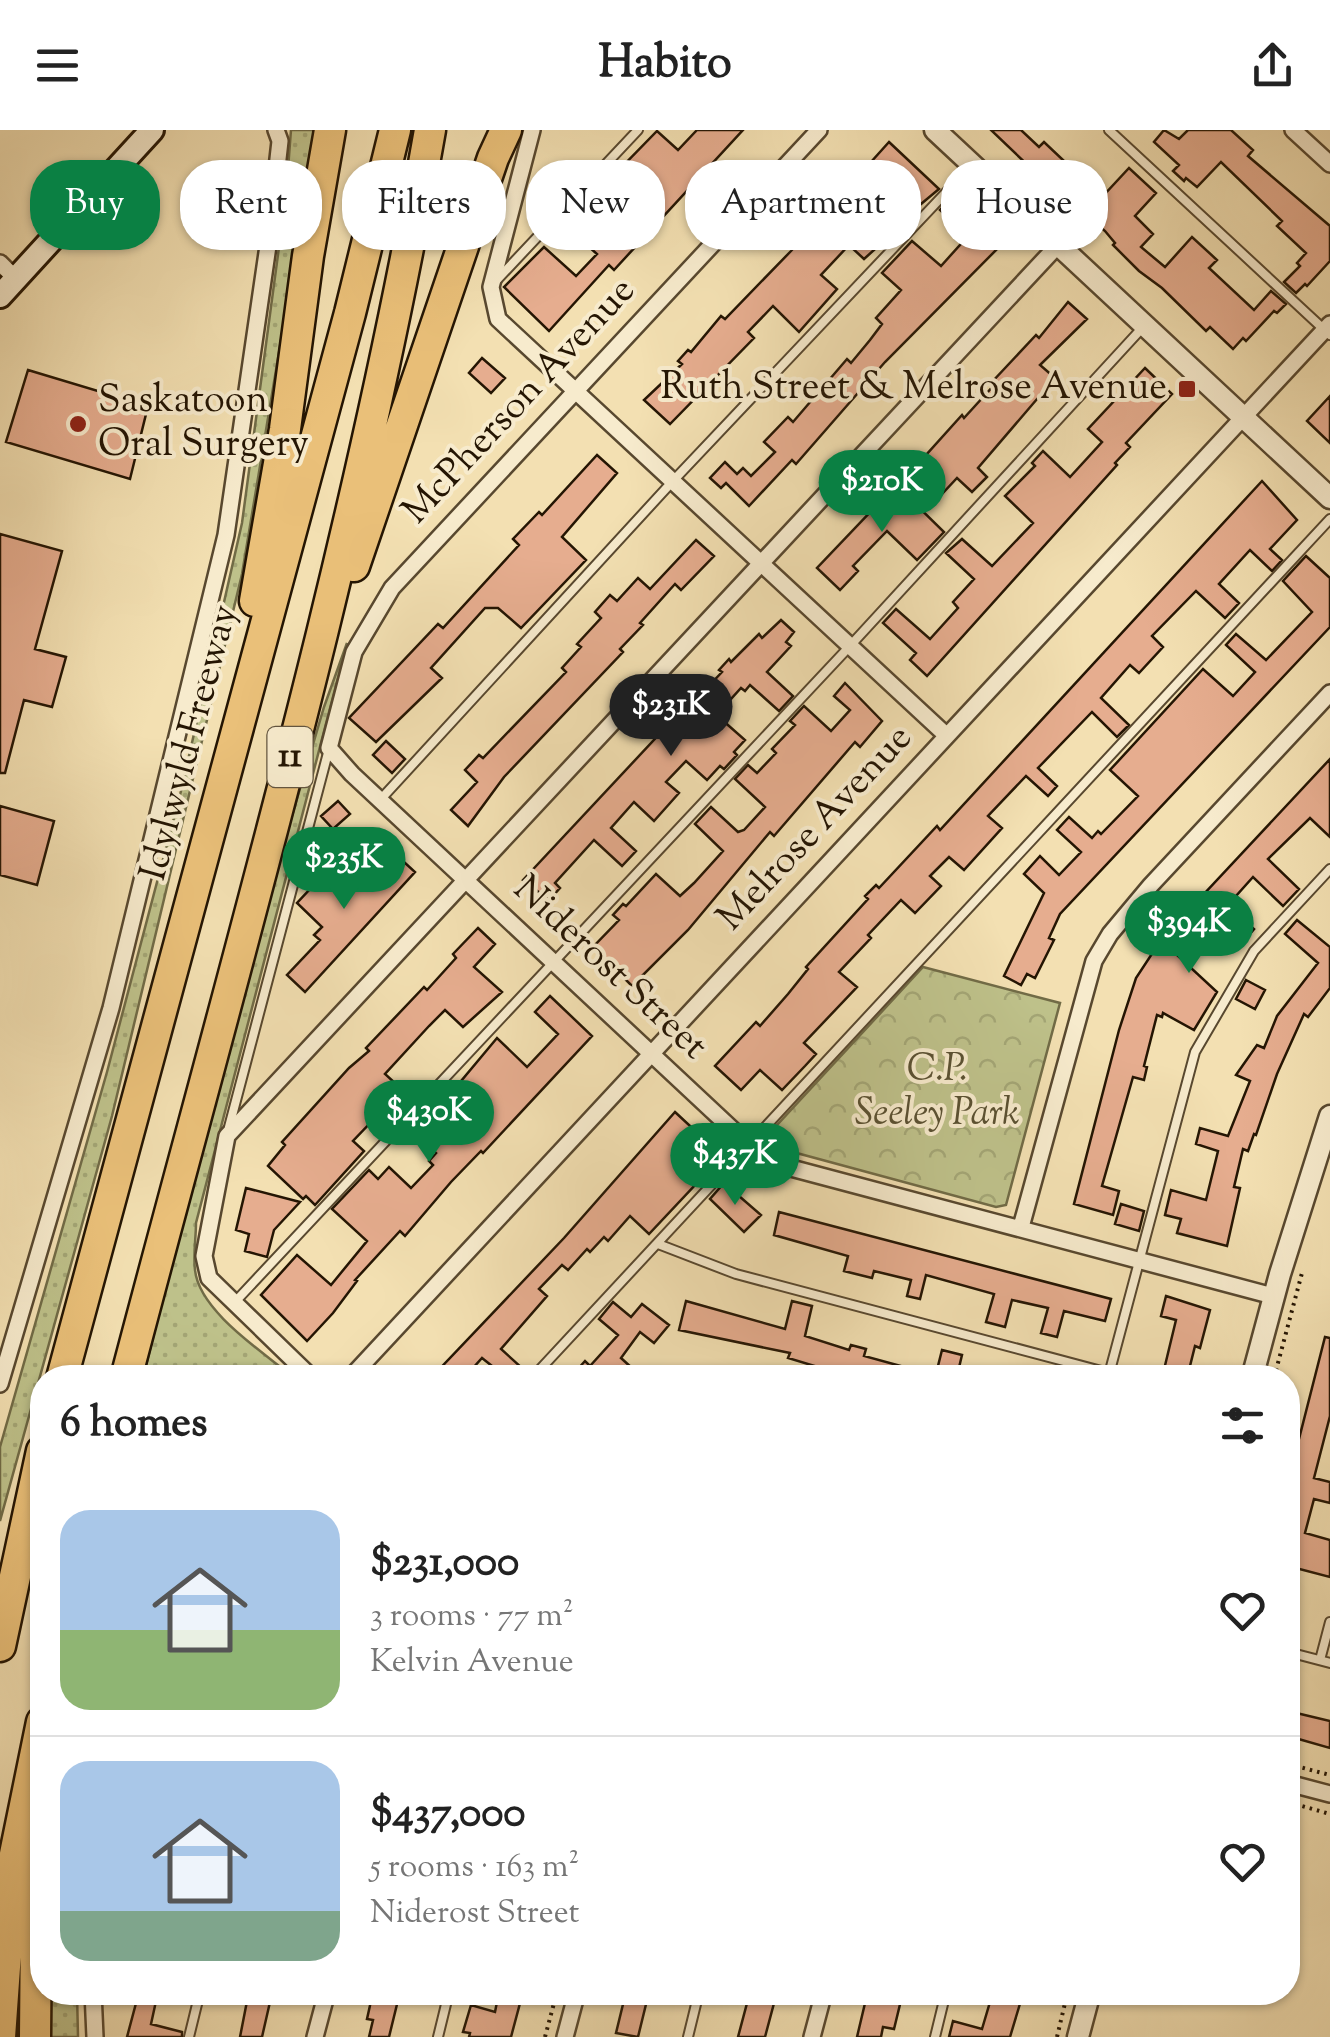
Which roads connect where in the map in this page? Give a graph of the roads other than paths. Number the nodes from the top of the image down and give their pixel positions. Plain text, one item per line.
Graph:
1 (152, 130) edge
2 (276, 130) edge
3 (330, 130) edge
4 (395, 130) edge
5 (430, 130) edge
6 (506, 130) edge
7 (532, 130) edge
8 (638, 130) edge
9 (819, 130) edge
10 (936, 130) edge
11 (1109, 130) edge
12 (1293, 130) edge
13 (967, 160) edge
14 (1330, 164) edge
15 (941, 198) edge
16 (1053, 250) edge
17 (1063, 250) edge
18 (8, 271) edge
19 (492, 287) junction
20 (0, 296) edge
21 (1145, 325) junction
22 (1328, 330) edge
23 (576, 390) junction
24 (1244, 418) junction
25 (672, 482) junction
26 (1330, 498) edge
27 (1330, 519) edge
28 (760, 565) junction
29 (849, 647) junction
30 (1330, 693) edge
31 (244, 701) junction
32 (302, 710) junction
33 (947, 736) junction
34 (330, 748) junction
35 (380, 799) junction
36 (1330, 869) edge
37 (467, 880) junction
38 (553, 960) junction
39 (652, 1053) junction
40 (1330, 1116) edge
41 (227, 1136) junction
42 (748, 1146) junction
43 (1021, 1227) junction
44 (658, 1244) junction
45 (1141, 1262) junction
46 (1273, 1296) junction
47 (234, 1303) junction
48 (8, 1326) edge
49 (65, 1365) edge
50 (129, 1365) edge
51 (298, 1365) edge
52 (362, 1365) edge
53 (544, 1365) edge
54 (1071, 1365) edge
55 (1111, 1365) edge
56 (1255, 1365) edge
57 (0, 1384) edge
58 (30, 1486) edge
59 (30, 1508) edge
60 (0, 1568) edge
61 (1330, 1622) edge
62 (0, 1646) edge
63 (1300, 1655) edge
64 (1320, 1660) junction
65 (1330, 1663) edge
66 (30, 1781) edge
67 (1300, 1786) edge
68 (1330, 1794) edge
69 (36, 2005) edge
70 (93, 2005) edge
71 (197, 2005) edge
72 (324, 2005) edge
73 (446, 2005) edge
74 (573, 2005) edge
75 (696, 2005) edge
76 (821, 2005) edge
77 (943, 2005) edge
78 (1087, 2005) edge
79 (0, 2037) edge
80 (35, 2037) edge
81 (94, 2037) edge
82 (188, 2037) edge
83 (315, 2037) edge
84 (438, 2037) edge
85 (565, 2037) edge
86 (688, 2037) edge
87 (812, 2037) edge
88 (935, 2037) edge
89 (1078, 2037) edge

1 - 18 main road
2 - 48 street
3 - 31 highway
4 - 31 highway, Idylwyld Freeway / 11
5 - 32 highway, 11
6 - 32 highway
7 - 19 street
8 - 19 lane
9 - 23 street, McPherson Avenue
10 - 13 street
11 - 22 lane
12 - 14 street
15 - 25 lane
16 - 28 street
17 - 21 street
18 - 20 main road
19 - 23 street
21 - 24 street
21 - 29 lane
22 - 24 street, Melrose Avenue
23 - 25 street
23 - 34 street, McPherson Avenue
24 - 26 street
24 - 33 street, Melrose Avenue
25 - 28 street
25 - 35 lane
27 - 42 lane
28 - 29 street
28 - 37 street
29 - 33 street
29 - 38 lane
30 - 43 street
31 - 49 highway, Idylwyld Freeway / 11
32 - 50 highway, 11
33 - 39 street, Melrose Avenue
34 - 35 street, Niderost Street
34 - 41 lane
35 - 37 street, Niderost Street
36 - 45 lane
37 - 38 street, Niderost Street
37 - 41 street
38 - 39 street, Niderost Street
38 - 47 lane
39 - 42 street, Niderost Street
39 - 52 street, Melrose Avenue
40 - 46 street
41 - 47 street
42 - 43 street, Niderost Street
42 - 44 lane
43 - 45 street, Niderost Street
44 - 53 lane
44 - 54 lane
45 - 46 street, Niderost Street
45 - 55 lane
46 - 56 street
47 - 51 street
48 - 57 street
58 - 60 highway
59 - 62 highway
61 - 64 lane
63 - 64 lane
64 - 65 lane
66 - 79 highway
67 - 68 street
69 - 80 highway
70 - 81 street
71 - 82 lane
72 - 83 street
73 - 84 lane
74 - 85 street
75 - 86 lane
76 - 87 street
77 - 88 lane
78 - 89 street

